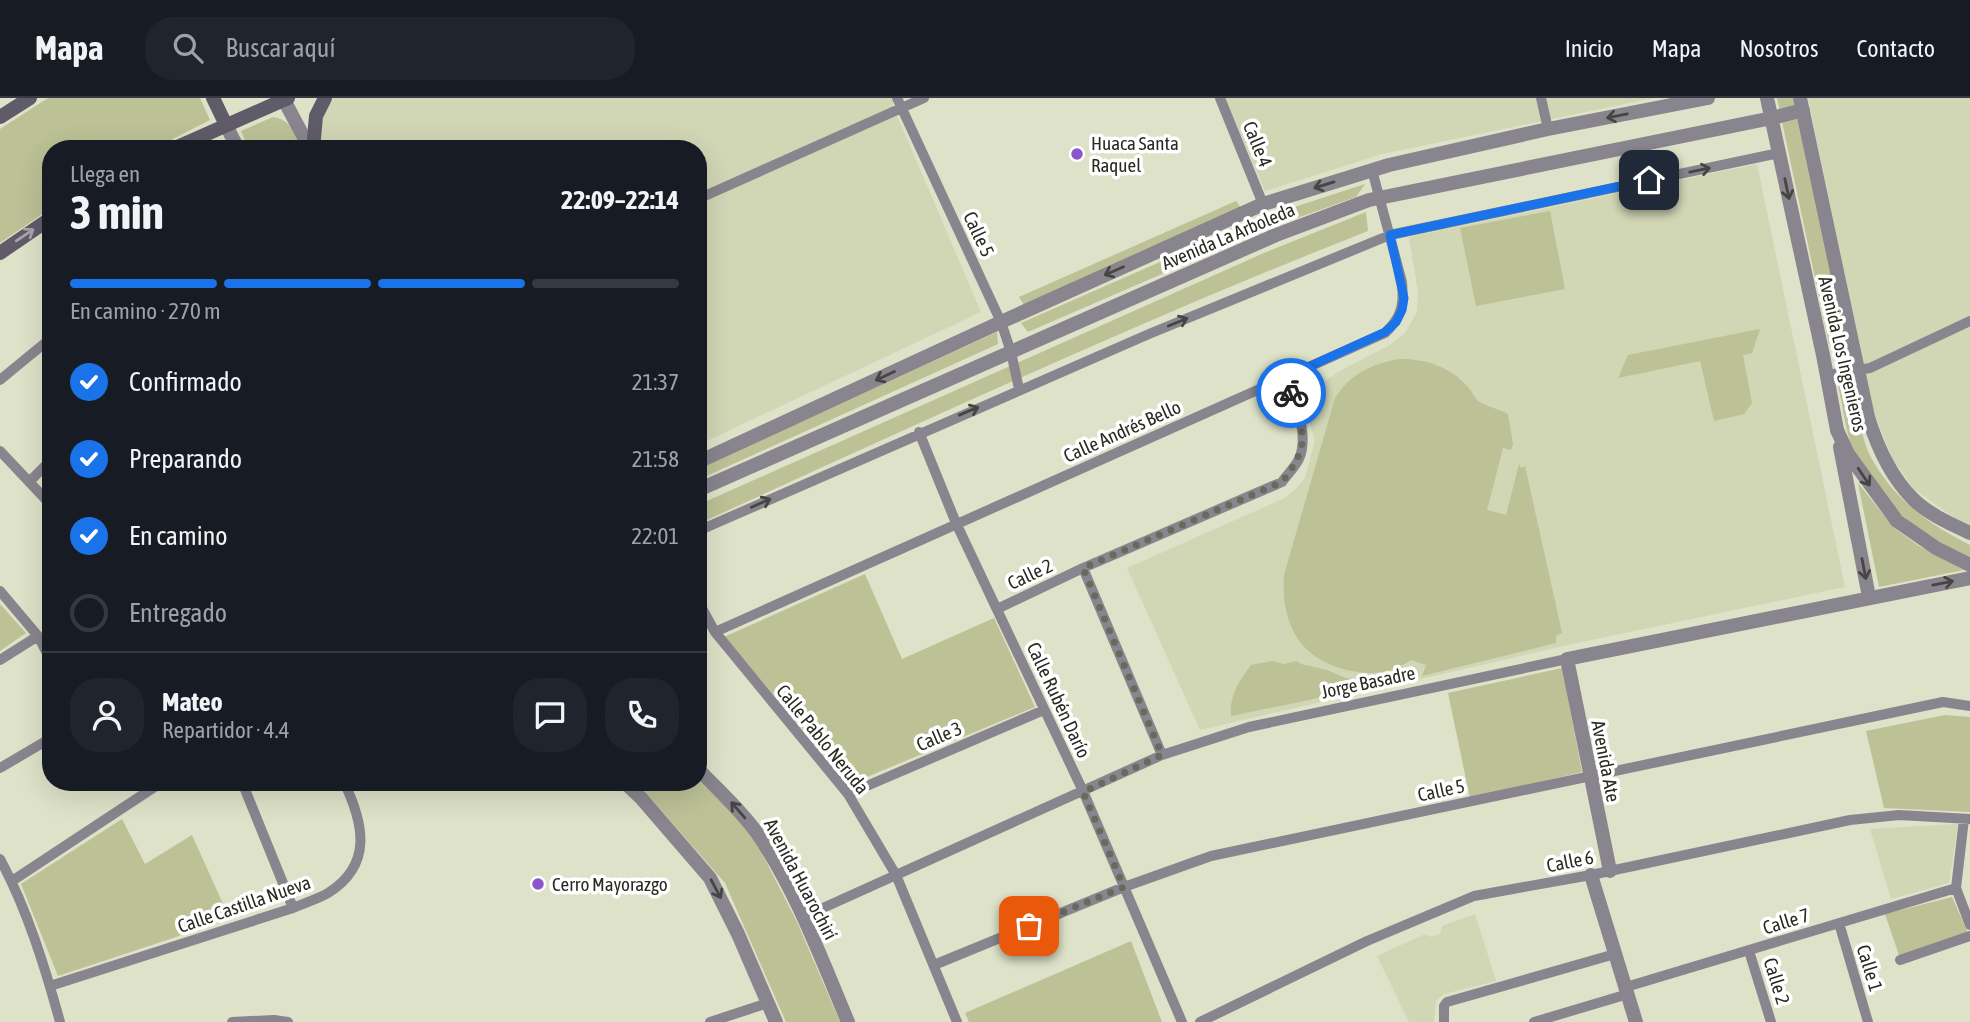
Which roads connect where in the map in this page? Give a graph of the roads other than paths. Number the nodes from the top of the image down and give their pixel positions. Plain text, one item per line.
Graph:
1 (30, 98) edge
2 (213, 98) edge
3 (325, 98) edge
4 (924, 98) edge
5 (1220, 98) edge
6 (1541, 98) edge
7 (1708, 98) edge
8 (1767, 98) edge
9 (285, 99) edge
10 (899, 103) edge
11 (1802, 104) edge
12 (0, 117) edge
13 (1772, 118) junction
14 (226, 125) junction
15 (1548, 129) junction
16 (193, 140) edge
17 (234, 140) edge
18 (307, 140) edge
19 (313, 140) edge
20 (1779, 153) junction
21 (1372, 170) junction
22 (707, 195) edge
23 (1379, 198) junction
24 (1263, 204) junction
25 (42, 224) edge
26 (1390, 235) junction
27 (0, 253) edge
28 (1970, 321) edge
29 (1001, 322) junction
30 (42, 345) edge
31 (1011, 352) junction
32 (1858, 370) junction
33 (1827, 375) junction
34 (1286, 377) junction
35 (0, 380) edge
36 (1019, 389) junction
37 (1837, 430) junction
38 (919, 432) junction
39 (0, 451) edge
40 (707, 458) edge
41 (42, 469) edge
42 (30, 481) junction
43 (707, 486) edge
44 (42, 495) edge
45 (956, 523) junction
46 (707, 527) edge
47 (1970, 533) edge
48 (1970, 565) edge
49 (1083, 568) junction
50 (1970, 578) edge
51 (0, 592) edge
52 (1869, 597) junction
53 (997, 609) junction
54 (707, 617) edge
55 (715, 632) junction
56 (38, 636) junction
57 (42, 644) edge
58 (1567, 659) junction
59 (0, 660) edge
60 (1970, 706) edge
61 (1044, 710) junction
62 (42, 743) edge
63 (1162, 755) junction
64 (0, 768) edge
65 (1589, 777) junction
66 (707, 778) edge
67 (148, 791) edge
68 (246, 791) edge
69 (347, 791) edge
70 (634, 791) edge
71 (1083, 792) junction
72 (848, 794) junction
73 (1967, 819) edge
74 (0, 859) edge
75 (1610, 871) junction
76 (896, 875) junction
77 (1591, 876) junction
78 (12, 881) junction
79 (1124, 887) junction
80 (1956, 888) junction
81 (293, 908) junction
82 (803, 917) junction
83 (1839, 923) junction
84 (1970, 925) edge
85 (1970, 936) edge
86 (1749, 951) junction
87 (1615, 954) junction
88 (1900, 960) dead end
89 (934, 965) junction
90 (50, 986) junction
91 (1627, 991) junction
92 (768, 1003) junction
93 (60, 1022) edge
94 (232, 1022) edge
95 (288, 1022) edge
96 (710, 1022) edge
97 (776, 1022) edge
98 (848, 1022) edge
99 (957, 1022) edge
100 (1182, 1022) edge
101 (1200, 1022) edge
102 (1444, 1022) edge
103 (1534, 1022) edge
104 (1636, 1022) edge
105 (1771, 1022) edge
106 (1868, 1022) edge

1 - 12 main road
2 - 14 main road
3 - 19 main road
4 - 10 street
5 - 24 street, Calle 4
6 - 15 street
7 -> 15 street, Avenida La Arboleda
8 - 13 street, Avenida Los Ingenieros
9 - 14 main road
9 - 18 street
10 - 22 street
10 - 29 street, Calle 5
11 - 13 street, Avenida La Arboleda
11 - 32 street, Avenida Los Ingenieros
13 - 20 street, Avenida Los Ingenieros
13 - 23 street, Avenida La Arboleda
14 - 16 main road
14 - 17 street
15 - 21 street, Avenida La Arboleda
26 -> 20 street
20 -> 33 street, Avenida Los Ingenieros
21 - 23 street, Calle Andrés Bello
21 -> 24 street, Avenida La Arboleda
23 - 26 street, Calle Andrés Bello
23 - 31 street, Avenida La Arboleda
24 -> 29 street, Avenida La Arboleda
27 -> 25 main road
26 - 34 street, Calle Andrés Bello
36 -> 26 street
28 - 32 street
29 - 31 street, Calle 5
29 -> 40 street, Avenida La Arboleda
30 - 35 street
31 - 36 street, Calle 5
31 - 43 street, Avenida La Arboleda
32 - 33 street
32 - 47 street, Avenida Los Ingenieros
33 - 37 street, Avenida Los Ingenieros
34 - 45 street, Calle Andrés Bello
34 - 49 street, Calle 2
38 -> 36 street
37 -> 48 street, Avenida Los Ingenieros
37 -> 52 street
38 - 45 street, Calle Rubén Darío
46 -> 38 street
39 - 42 street
41 - 42 street
42 - 44 street
45 - 53 street, Calle Rubén Darío
45 - 55 street, Calle Andrés Bello
49 - 53 street, Calle 2
49 - 63 street
52 -> 50 street, Jorge Basadre
51 - 56 street
52 - 58 street, Jorge Basadre
53 - 61 street, Calle Rubén Darío
54 - 55 street, Calle Pablo Neruda
55 - 72 street, Calle Pablo Neruda
56 - 57 street
56 - 59 street
58 - 63 street, Jorge Basadre
58 - 65 street, Avenida Ate
60 - 65 street, Calle 5
61 - 71 street, Calle Rubén Darío
61 - 72 street, Calle 3
62 - 64 street
63 - 71 street, Jorge Basadre
65 - 75 street, Avenida Ate
65 - 79 street, Calle 5
82 -> 66 street, Avenida Huarochirí
67 - 78 street
68 - 81 street
69 - 81 street, Calle Castilla Nueva
70 -> 92 street
71 - 76 street, Jorge Basadre
71 - 79 street, Calle Rubén Darío
72 - 76 street, Calle Pablo Neruda
73 - 75 street, Calle 6
73 - 80 street
74 - 78 street
75 - 77 street, Calle 6
76 - 82 street, Jorge Basadre
76 - 89 street, Calle Pablo Neruda
77 - 87 street
77 - 101 street, Calle 6
78 - 90 street
79 - 89 street, Calle 5
79 - 100 street, Calle Rubén Darío
80 - 83 street, Calle 7
80 - 84 street
81 - 90 street, Calle Castilla Nueva
82 - 98 street, Avenida Huarochirí
83 - 86 street, Calle 7
83 - 106 street, Calle 1
85 - 88 street
86 - 91 street, Calle 7
86 - 105 street, Calle 2
87 - 91 street
87 - 102 street
89 - 99 street, Calle Pablo Neruda
90 - 93 street
91 - 103 street, Calle 7
91 - 104 street
92 - 96 street
92 - 97 street
94 - 95 street

